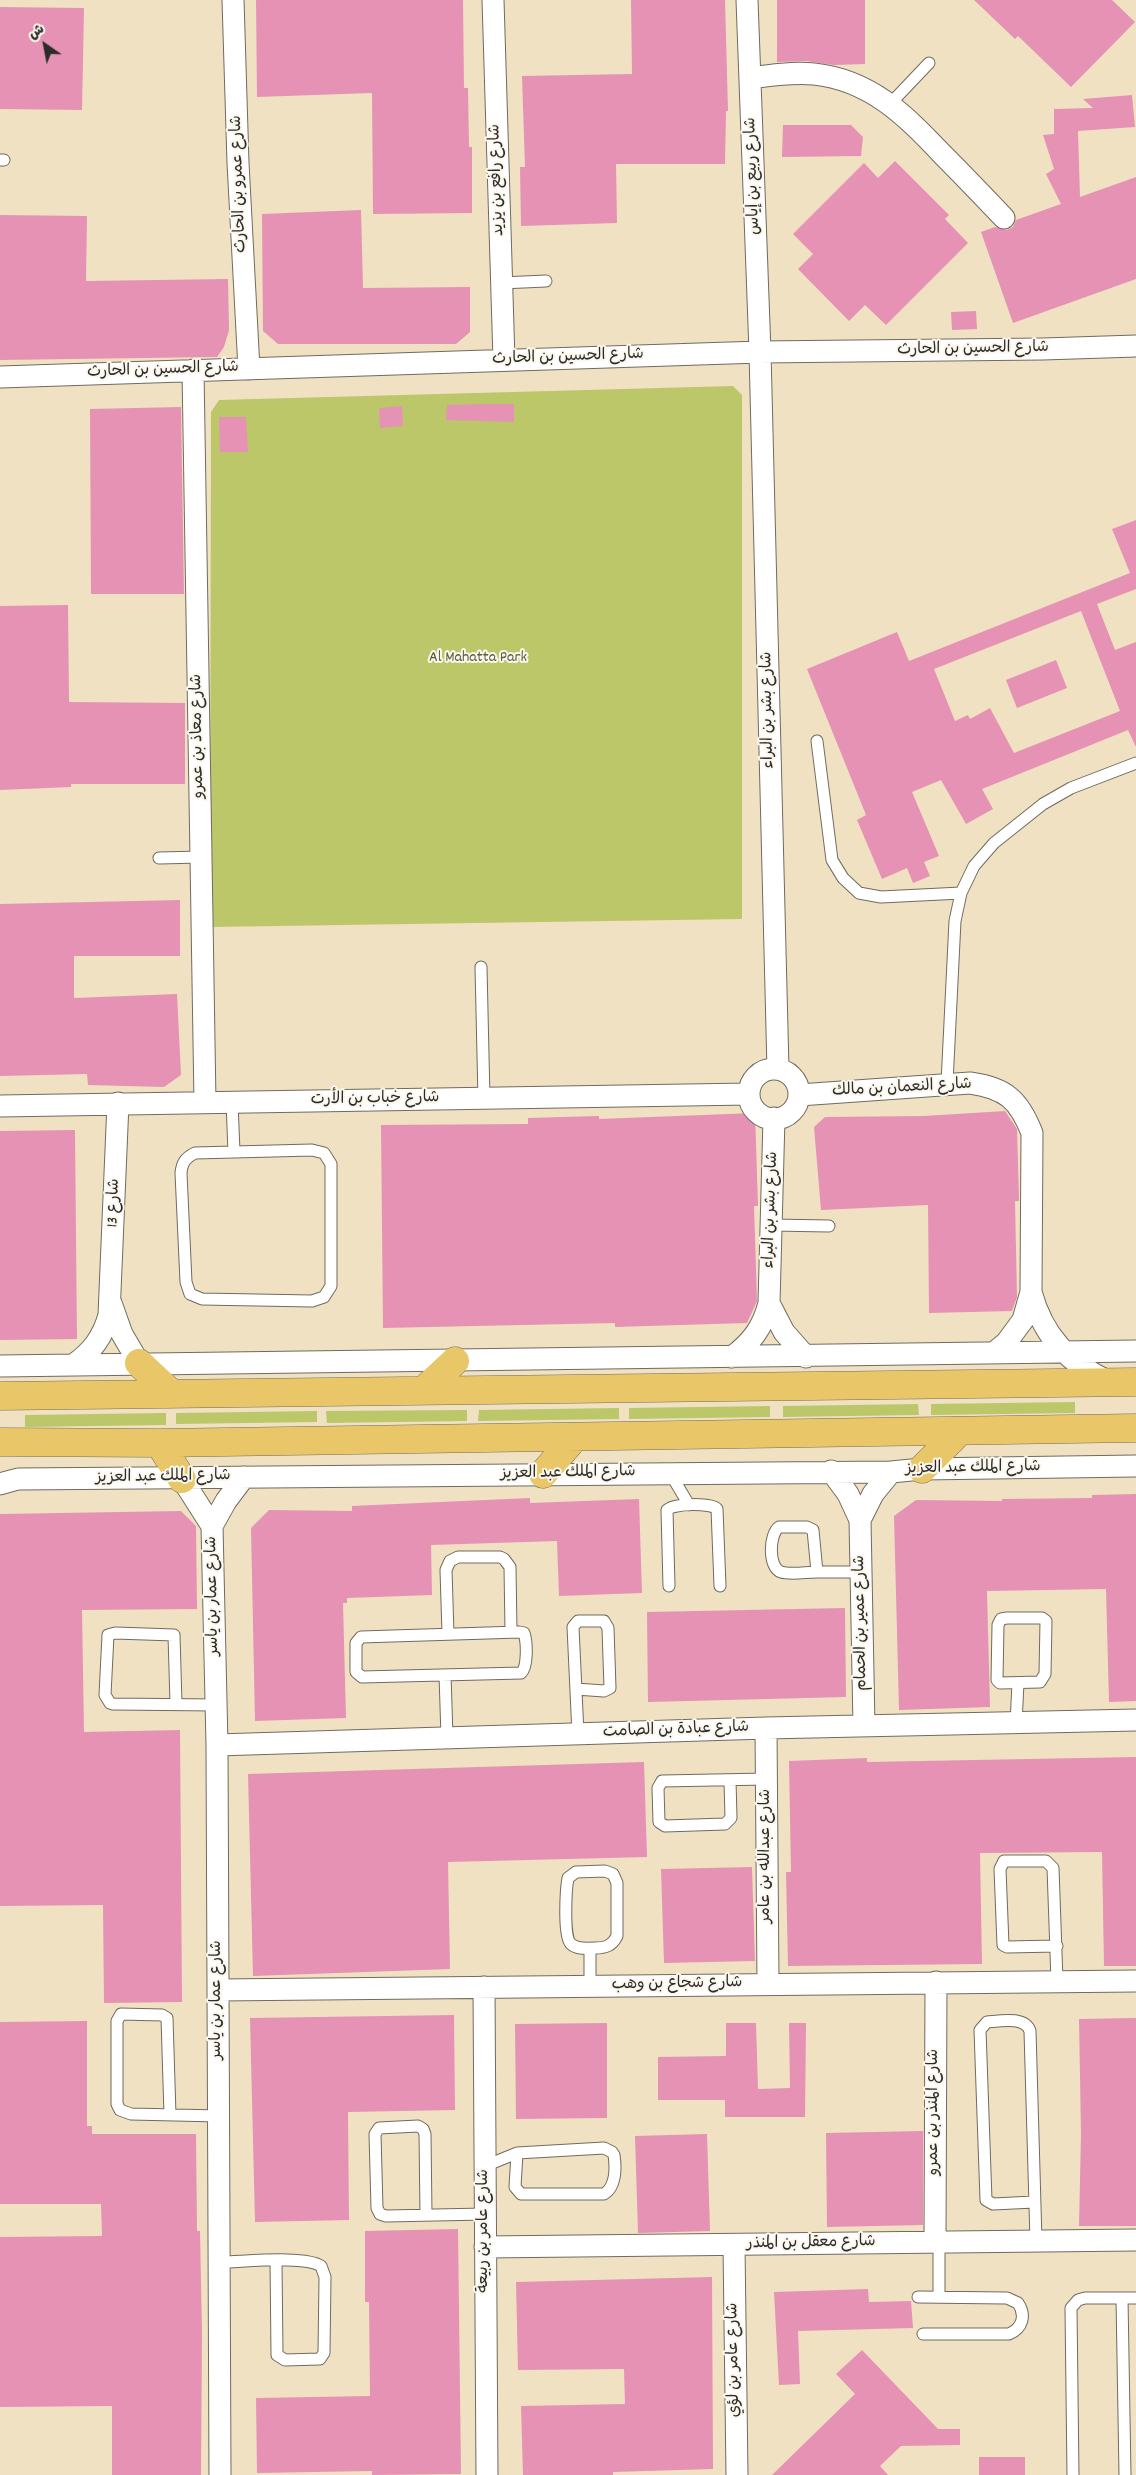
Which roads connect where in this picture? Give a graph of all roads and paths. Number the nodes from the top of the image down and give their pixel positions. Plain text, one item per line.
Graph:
1 (233, 0) edge
2 (493, 0) edge
3 (747, 0) edge
4 (929, 63) dead end
5 (750, 78) junction
6 (891, 104) junction
7 (1004, 218) dead end
8 (501, 282) junction
9 (546, 282) dead end
10 (1136, 346) edge
11 (760, 352) junction
12 (504, 360) junction
13 (249, 369) junction
14 (193, 370) junction
15 (0, 377) edge
16 (817, 741) dead end
17 (1136, 763) edge
18 (158, 858) dead end
19 (201, 858) junction
20 (961, 892) junction
21 (481, 967) dead end
22 (778, 1069) junction
23 (947, 1083) junction
24 (749, 1094) junction
25 (799, 1094) junction
26 (484, 1099) junction
27 (205, 1102) junction
28 (232, 1102) junction
29 (118, 1103) junction
30 (0, 1106) edge
31 (774, 1118) junction
32 (234, 1152) junction
33 (772, 1225) junction
34 (829, 1226) dead end
35 (1031, 1292) junction
36 (111, 1303) junction
37 (769, 1303) junction
38 (1136, 1351) edge
39 (995, 1352) junction
40 (1063, 1352) junction
41 (732, 1357) junction
42 (806, 1357) junction
43 (455, 1361) junction
44 (139, 1363) junction
45 (74, 1365) junction
46 (0, 1366) edge
47 (1123, 1382) edge
48 (424, 1390) junction
49 (171, 1393) junction
50 (0, 1396) edge
51 (1136, 1428) edge
52 (959, 1432) junction
53 (574, 1438) junction
54 (0, 1442) edge
55 (159, 1443) junction
56 (1136, 1466) edge
57 (922, 1469) junction
58 (831, 1471) junction
59 (891, 1472) junction
60 (670, 1473) junction
61 (543, 1474) junction
62 (244, 1478) junction
63 (182, 1479) junction
64 (0, 1484) edge
65 (689, 1505) junction
66 (860, 1520) junction
67 (212, 1526) junction
68 (817, 1572) junction
69 (861, 1572) junction
70 (669, 1586) dead end
71 (720, 1586) dead end
72 (511, 1632) junction
73 (448, 1634) junction
74 (445, 1675) junction
75 (1018, 1683) junction
76 (576, 1689) junction
77 (176, 1704) junction
78 (216, 1705) junction
79 (1136, 1720) edge
80 (1016, 1723) junction
81 (864, 1726) junction
82 (766, 1728) junction
83 (578, 1734) junction
84 (447, 1737) junction
85 (217, 1745) junction
86 (766, 1779) junction
87 (730, 1780) junction
88 (1057, 1946) junction
89 (590, 1948) junction
90 (1136, 1981) edge
91 (936, 1982) junction
92 (1056, 1982) junction
93 (768, 1984) junction
94 (590, 1986) junction
95 (484, 1987) junction
96 (218, 1990) junction
97 (170, 2115) junction
98 (219, 2116) junction
99 (517, 2154) junction
100 (485, 2166) junction
101 (1034, 2202) junction
102 (485, 2214) junction
103 (426, 2215) junction
104 (1136, 2240) edge
105 (1036, 2241) junction
106 (937, 2242) junction
107 (734, 2245) junction
108 (485, 2247) junction
109 (276, 2261) junction
110 (220, 2262) junction
111 (918, 2297) dead end
112 (940, 2297) junction
113 (1122, 2298) junction
114 (1136, 2298) edge
115 (923, 2334) dead end
116 (220, 2475) edge
117 (486, 2475) edge
118 (737, 2475) edge
119 (1073, 2475) edge
120 (1125, 2475) edge

1 - 13 street, شارع عمرو بن الحارث
2 - 8 street, شارع رافع بن يزيد
3 - 5 street, شارع ربيع بن إياس
4 - 6 lane
5 - 6 street
5 - 11 street, شارع ربيع بن إياس
6 - 7 street
8 - 9 lane
8 - 12 street, شارع رافع بن يزيد
10 - 11 street, شارع الحسين بن الحارث
11 - 12 street, شارع الحسين بن الحارث
11 - 22 street, شارع بشر بن البراء
12 - 13 street, شارع الحسين بن الحارث
13 - 14 street, شارع الحسين بن الحارث
14 - 15 street, شارع الحسين بن الحارث
14 - 19 street, شارع معاذ بن عمرو
16 - 20 lane
17 - 20 lane
18 - 19 lane
19 - 27 street, شارع معاذ بن عمرو
20 - 23 lane
21 - 26 lane
22 - 24 street
22 - 25 street
23 - 25 street, شارع النعمان بن مالك
23 - 35 street, شارع النعمان بن مالك
24 - 26 street, شارع خباب بن الأرت
24 - 31 street
25 - 31 street
26 - 28 street, شارع خباب بن الأرت
27 - 28 street, شارع خباب بن الأرت
27 - 29 street, شارع خباب بن الأرت
28 - 32 lane
29 - 30 street, شارع خباب بن الأرت
29 - 36 street, شارع 13
31 - 33 street, شارع بشر بن البراء
32 - 32 lane
33 - 34 lane
33 - 37 street, شارع بشر بن البراء
35 - 39 street, شارع النعمان بن مالك
35 - 40 street, شارع النعمان بن مالك
36 - 44 street, شارع 13
36 - 45 street, شارع 13
37 - 41 street, شارع بشر بن البراء
37 - 42 street, شارع بشر بن البراء
38 - 40 street
39 - 40 street
39 - 42 street
40 - 47 street, شارع النعمان بن مالك
41 - 42 street
41 - 43 street
43 - 44 street
43 - 48 highway
44 - 45 street
44 - 49 highway
45 - 46 street
47 - 48 highway
48 - 49 highway
49 - 50 highway
51 - 52 highway
52 - 53 highway
52 - 57 highway
53 - 55 highway
53 - 61 highway
54 - 55 highway
55 - 63 highway
56 - 57 street, شارع الملك عبد العزيز
57 - 59 street, شارع الملك عبد العزيز
58 - 59 street, شارع الملك عبد العزيز
58 - 60 street, شارع الملك عبد العزيز
58 - 66 street, شارع عمير بن الحمام
59 - 66 street, شارع عمير بن الحمام
60 - 61 street, شارع الملك عبد العزيز
60 - 65 lane
61 - 62 street, شارع الملك عبد العزيز
62 - 63 street, شارع الملك عبد العزيز
62 - 67 street, شارع عمار بن ياسر
63 - 64 street, شارع الملك عبد العزيز
63 - 67 street, شارع عمار بن ياسر
65 - 70 lane
65 - 71 lane
66 - 69 street, شارع عمير بن الحمام
67 - 78 street, شارع عمار بن ياسر
68 - 68 lane
68 - 69 lane
69 - 81 street, شارع عمير بن الحمام
72 - 73 lane
72 - 73 lane
72 - 74 lane
73 - 74 lane
74 - 84 lane
75 - 75 lane
75 - 80 lane
76 - 76 lane
76 - 83 lane
77 - 77 lane
77 - 78 lane
78 - 85 street, شارع عمار بن ياسر
79 - 80 street, شارع عبادة بن الصامت
80 - 81 street, شارع عبادة بن الصامت
81 - 82 street, شارع عبادة بن الصامت
82 - 83 street, شارع عبادة بن الصامت
82 - 86 street, شارع عبدالله بن عامر
83 - 84 street, شارع عبادة بن الصامت
84 - 85 street, شارع عبادة بن الصامت
85 - 96 street, شارع عمار بن ياسر
86 - 87 lane
86 - 93 street, شارع عبدالله بن عامر
87 - 87 lane
88 - 88 lane
88 - 92 lane
89 - 89 lane
89 - 94 lane
90 - 92 street, شارع شجاع بن وهب
91 - 92 street, شارع شجاع بن وهب
91 - 93 street, شارع شجاع بن وهب
91 - 106 street, شارع المنذر بن عمرو
93 - 94 street, شارع شجاع بن وهب
94 - 95 street, شارع شجاع بن وهب
95 - 96 street, شارع شجاع بن وهب
95 - 100 street, شارع عامر بن ربيعة
96 - 98 street, شارع عمار بن ياسر
97 - 97 lane
97 - 98 lane
98 - 110 street, شارع عمار بن ياسر
99 - 99 lane
99 - 100 lane
100 - 102 street, شارع عامر بن ربيعة
101 - 101 lane
101 - 105 lane
102 - 103 lane
102 - 108 street, شارع عامر بن ربيعة
103 - 103 lane
104 - 105 street, شارع معقل بن المنذر
105 - 106 street, شارع معقل بن المنذر
106 - 107 street, شارع معقل بن المنذر
106 - 112 lane
107 - 108 street, شارع معقل بن المنذر
107 - 118 street, شارع عامر بن لؤي
108 - 117 street, شارع عامر بن ربيعة
109 - 109 lane
109 - 110 lane
110 - 116 street, شارع عمار بن ياسر
111 - 112 lane
112 - 115 lane
113 - 114 lane
113 - 119 lane
113 - 120 lane

